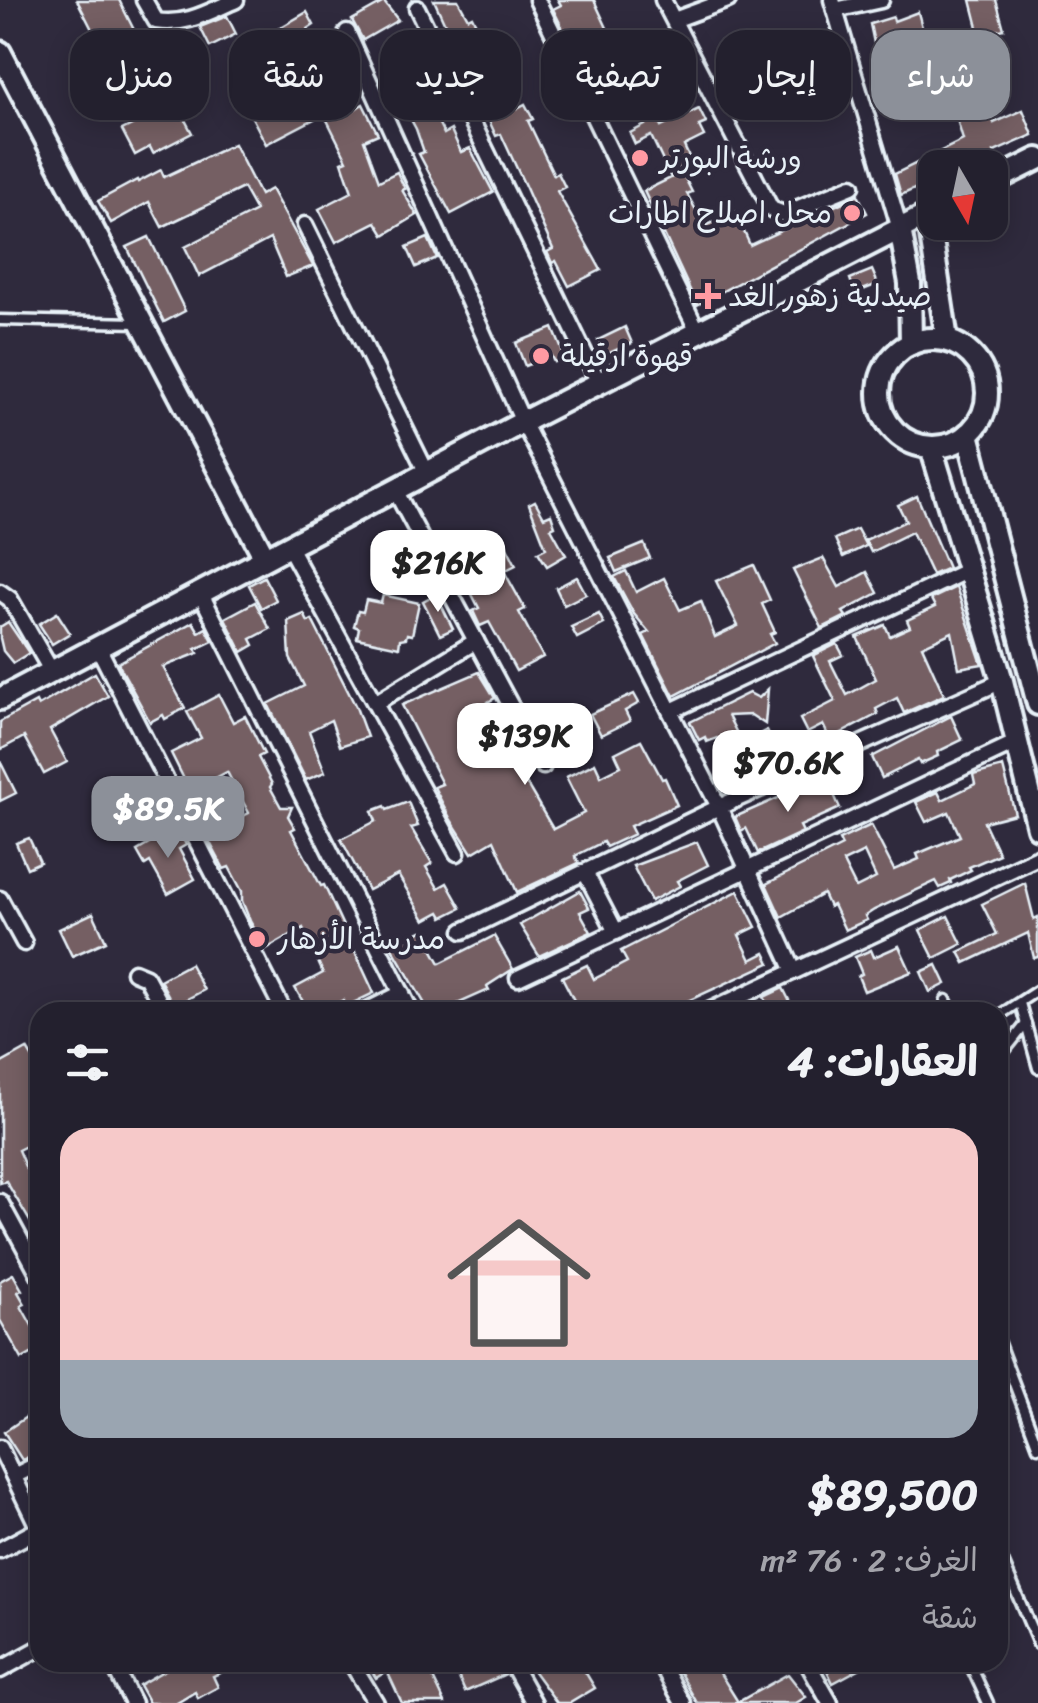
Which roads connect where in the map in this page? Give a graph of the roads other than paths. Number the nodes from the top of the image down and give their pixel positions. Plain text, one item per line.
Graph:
1 (144, 0) edge
2 (236, 0) edge
3 (537, 0) edge
4 (663, 0) edge
5 (728, 0) edge
6 (881, 0) edge
7 (834, 5) edge
8 (417, 8) dead end
9 (674, 20) junction
10 (0, 52) edge
11 (360, 61) edge
12 (1038, 158) edge
13 (1008, 174) edge
14 (852, 186) dead end
15 (918, 220) edge
16 (305, 226) dead end
17 (900, 229) junction
18 (935, 240) edge
19 (0, 320) edge
20 (142, 323) junction
21 (698, 332) junction
22 (947, 340) junction
23 (911, 344) junction
24 (599, 383) junction
25 (523, 422) junction
26 (968, 434) junction
27 (931, 447) junction
28 (426, 473) junction
29 (395, 490) junction
30 (288, 545) junction
31 (265, 558) junction
32 (968, 570) junction
33 (0, 592) edge
34 (201, 594) junction
35 (476, 641) junction
36 (99, 649) junction
37 (52, 672) junction
38 (1002, 681) junction
39 (0, 699) edge
40 (375, 703) junction
41 (1038, 704) edge
42 (671, 712) junction
43 (1018, 741) junction
44 (544, 766) dead end
45 (719, 807) junction
46 (1038, 828) edge
47 (456, 853) dead end
48 (1038, 857) edge
49 (748, 870) junction
50 (586, 872) junction
51 (0, 900) edge
52 (463, 931) dead end
53 (616, 932) junction
54 (24, 943) dead end
55 (794, 970) junction
56 (134, 972) dead end
57 (518, 978) dead end
58 (1038, 990) edge
59 (402, 993) junction
60 (160, 1002) edge
61 (279, 1002) edge
62 (384, 1002) edge
63 (407, 1002) edge
64 (728, 1002) edge
65 (1020, 1003) junction
66 (1008, 1010) edge
67 (1026, 1024) junction
68 (1008, 1046) edge
69 (1038, 1068) edge
70 (0, 1202) edge
71 (30, 1258) edge
72 (1008, 1368) edge
73 (1038, 1447) edge
74 (0, 1448) edge
75 (30, 1468) edge
76 (14, 1476) junction
77 (30, 1509) edge
78 (30, 1535) edge
79 (0, 1550) edge
80 (1008, 1574) edge
81 (1038, 1644) edge
82 (30, 1654) edge
83 (0, 1670) edge
84 (121, 1672) edge
85 (357, 1672) edge
86 (517, 1672) edge
87 (666, 1672) edge
88 (813, 1672) edge
89 (974, 1672) edge
90 (133, 1703) edge
91 (376, 1703) edge
92 (534, 1703) edge
93 (683, 1703) edge
94 (830, 1703) edge
95 (988, 1703) edge

1 - 2 street
3 - 21 street
4 - 9 street
5 - 9 street
6 - 7 street
7 - 17 street
8 - 24 street
9 - 14 street
10 - 20 street
11 - 25 street
12 - 13 street
15 - 17 street
16 - 28 street
17 - 21 street
17 - 23 street
18 - 22 street
19 - 20 lane
20 - 31 street
21 - 24 street
22 - 23 street
22 - 26 street
23 - 27 street
24 - 25 street
25 - 28 street
25 - 42 street
26 - 27 street
26 - 41 street
27 - 32 street
28 - 29 street
29 - 30 street
29 - 35 street
30 - 31 street
30 - 40 street
31 - 34 street
32 - 38 street
32 - 42 street
33 - 37 street
34 - 36 street
34 - 59 street
35 - 40 street
35 - 44 street
36 - 37 street
36 - 61 street
37 - 39 street
38 - 43 street
38 - 45 street
40 - 47 street
42 - 45 street
43 - 46 street
43 - 49 street
45 - 49 street
45 - 50 street
48 - 55 street
49 - 53 street
49 - 55 street
50 - 52 street
50 - 53 street
51 - 54 street
53 - 57 street
55 - 64 street
56 - 60 street
58 - 65 lane
59 - 62 street
59 - 63 street
65 - 66 lane
65 - 67 lane
67 - 68 lane
67 - 69 lane
70 - 71 street
72 - 73 lane
74 - 76 street
75 - 76 street
76 - 77 street
78 - 79 street
80 - 81 lane
82 - 83 street
84 - 90 street
85 - 91 street
86 - 92 street
87 - 93 street
88 - 94 street
89 - 95 lane

